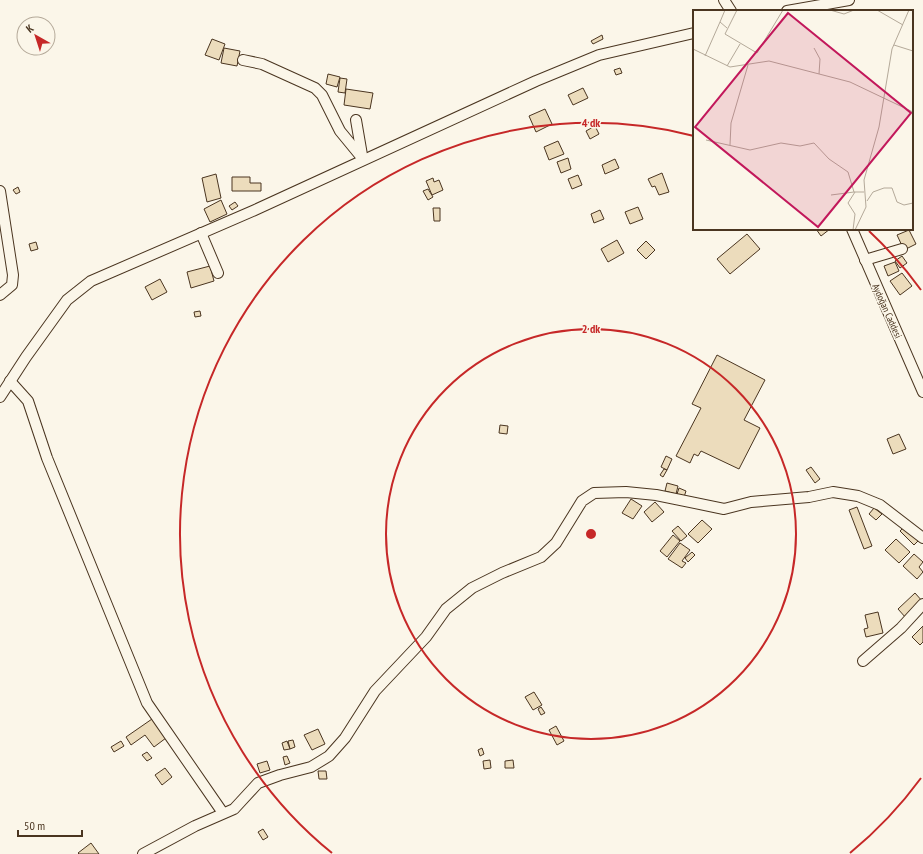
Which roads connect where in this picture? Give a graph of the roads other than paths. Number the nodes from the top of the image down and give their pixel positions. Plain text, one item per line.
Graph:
1 (724, 0) edge
2 (849, 0) edge
3 (730, 10) edge
4 (793, 10) edge
5 (693, 33) edge
6 (243, 60) dead end
7 (356, 120) dead end
8 (363, 159) junction
9 (0, 191) edge
10 (852, 230) edge
11 (201, 233) junction
12 (902, 249) dead end
13 (865, 260) junction
14 (218, 273) dead end
15 (0, 295) edge
16 (10, 381) junction
17 (923, 392) edge
18 (0, 397) edge
19 (923, 538) edge
20 (923, 604) edge
21 (863, 661) dead end
22 (223, 813) junction
23 (143, 854) edge

1 - 3 street
2 - 4 street
5 - 8 street
6 - 8 street
7 - 8 street
8 - 11 street
9 - 15 street
10 - 13 street, Aydoğan Caddesi
11 - 14 street
11 - 16 street
12 - 13 street
13 - 17 street, Aydoğan Caddesi
16 - 18 street
16 - 22 street
19 - 22 street
20 - 21 street
22 - 23 street

